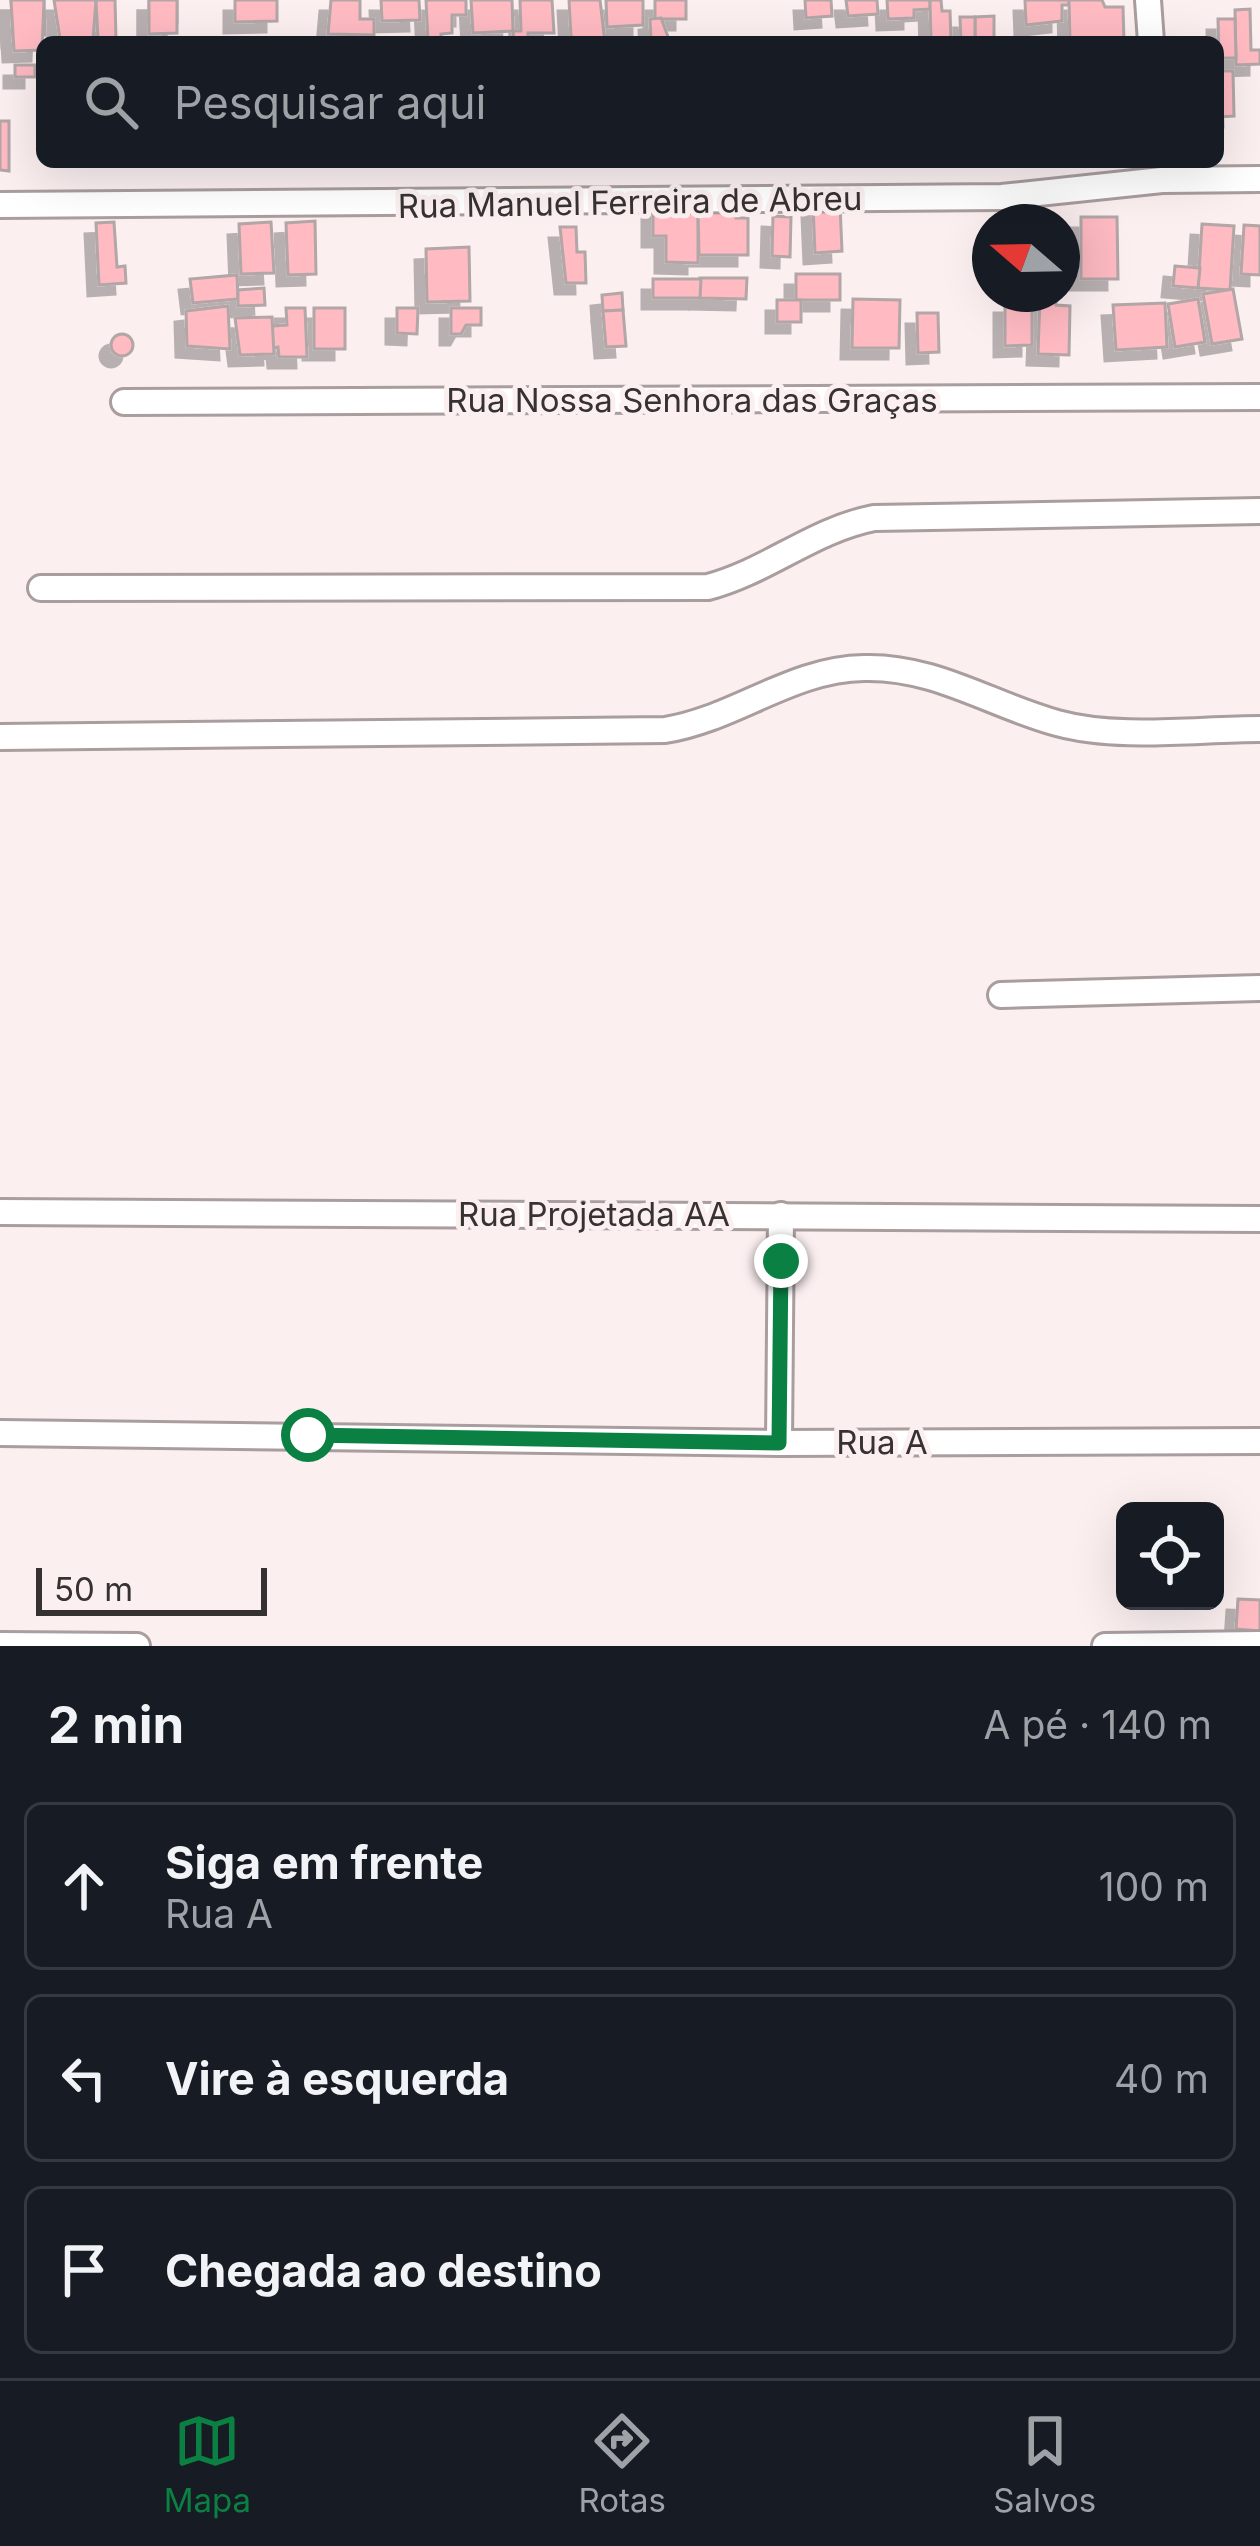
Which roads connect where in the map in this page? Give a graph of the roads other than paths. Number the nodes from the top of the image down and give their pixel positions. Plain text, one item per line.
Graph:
1 (1148, 0) edge
2 (1151, 36) edge
3 (1161, 171) edge
4 (1260, 179) edge
5 (0, 205) edge
6 (1260, 398) edge
7 (124, 402) dead end
8 (1260, 511) edge
9 (41, 588) dead end
10 (1260, 729) edge
11 (0, 737) edge
12 (1260, 988) edge
13 (1000, 995) dead end
14 (0, 1212) edge
15 (781, 1215) junction
16 (1260, 1219) edge
17 (0, 1433) edge
18 (1260, 1441) edge
19 (779, 1443) junction
20 (1260, 1644) edge
21 (0, 1645) edge
22 (137, 1646) edge
23 (1105, 1646) edge

1 - 2 street
3 - 4 street, Rua Manuel Ferreira de Abreu
3 - 5 street, Rua Manuel Ferreira de Abreu
6 - 7 street, Rua Nossa Senhora das Graças
8 - 9 street
10 - 11 street
12 - 13 street
14 - 15 street, Rua Projetada AA
15 - 16 street, Rua Projetada AA
15 - 19 street
17 - 19 street, Rua A
18 - 19 street, Rua A
20 - 23 street
21 - 22 street

